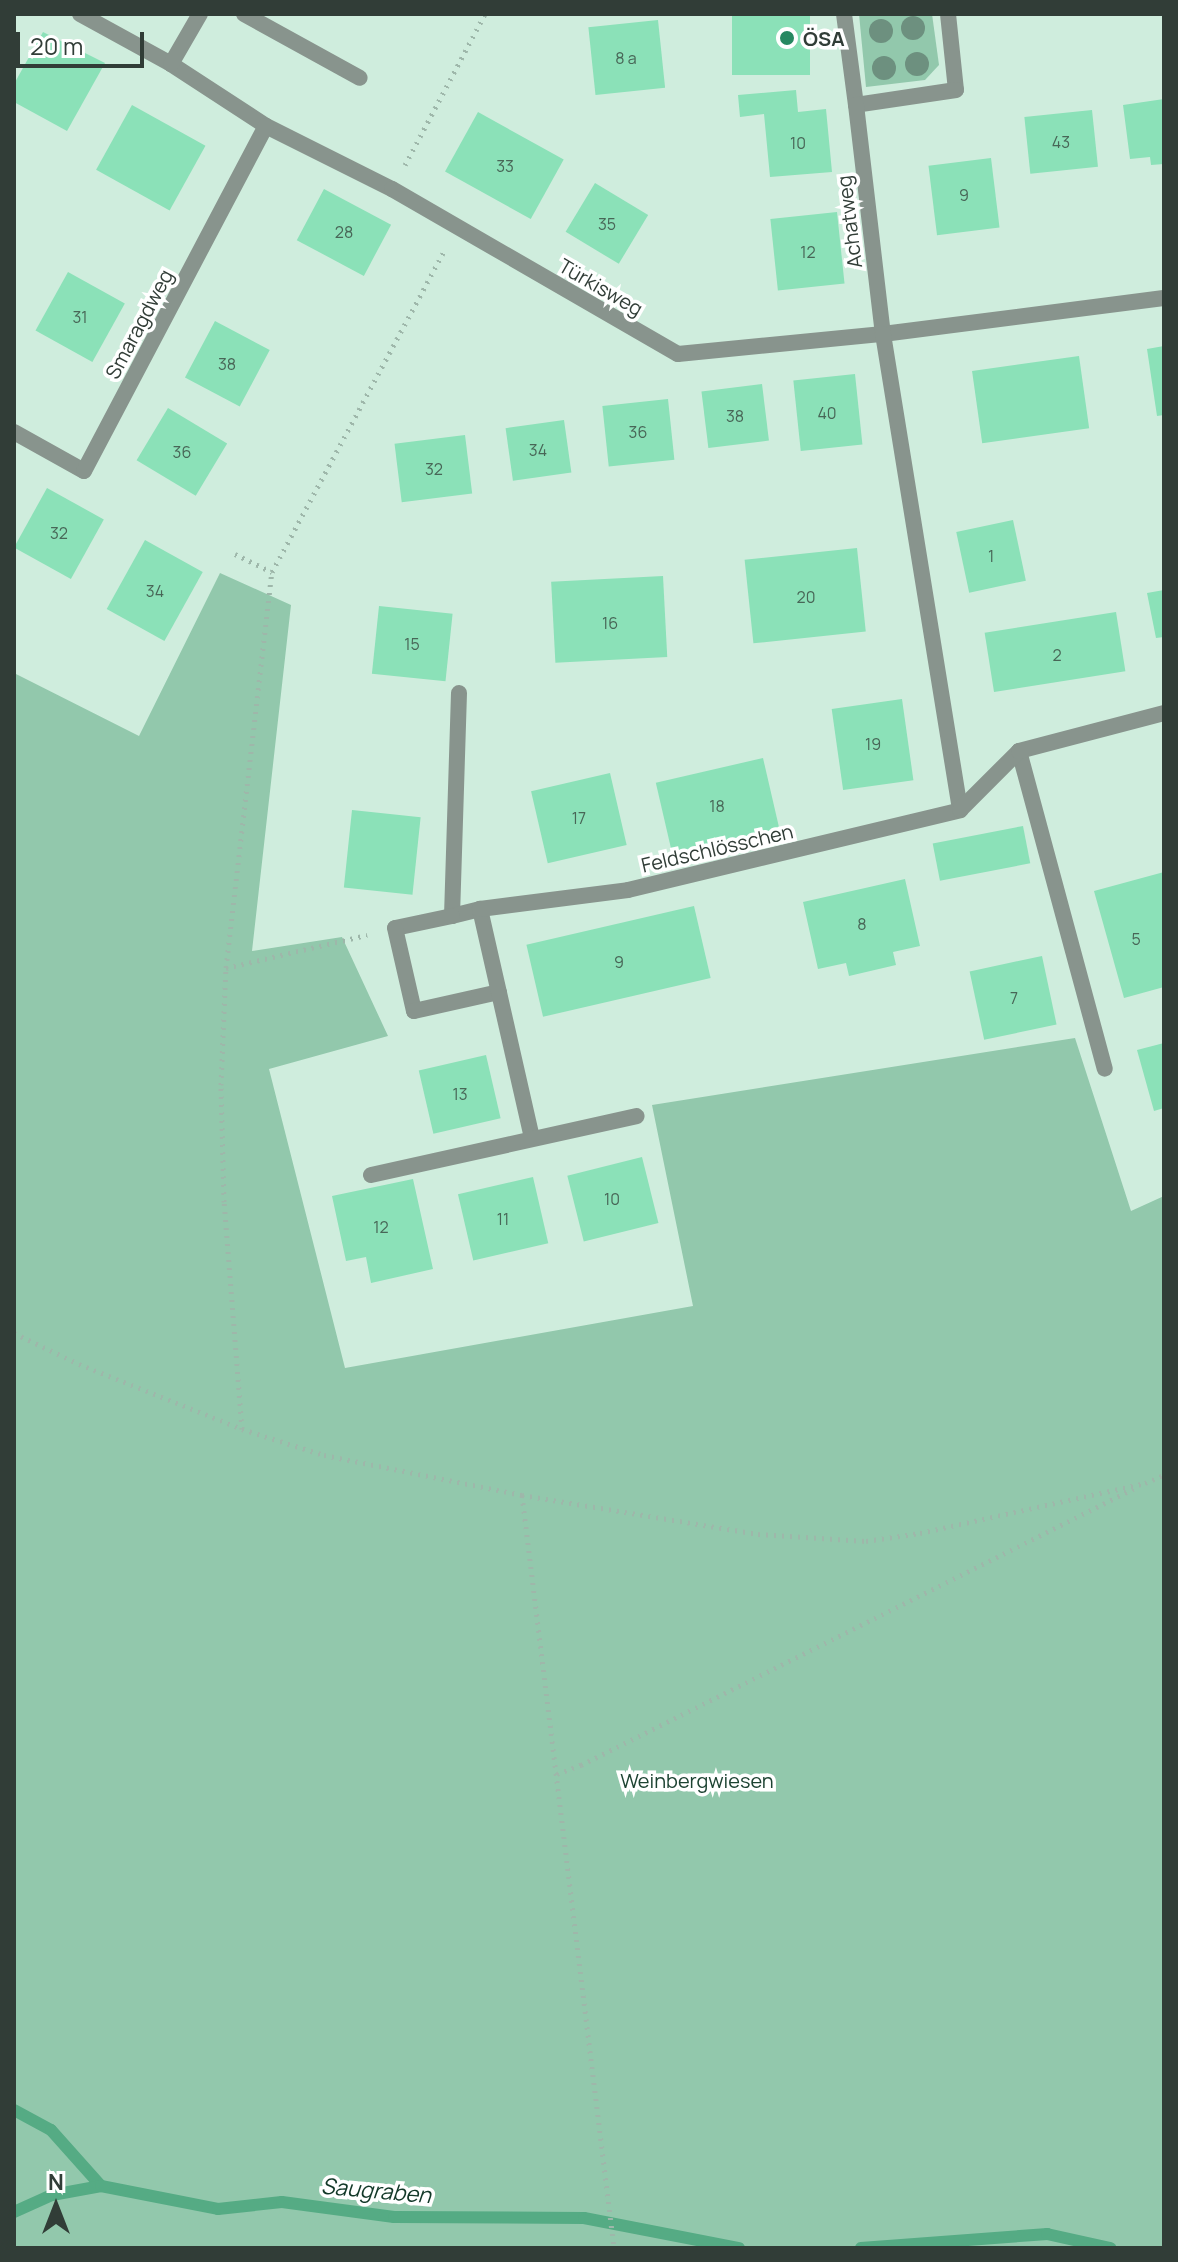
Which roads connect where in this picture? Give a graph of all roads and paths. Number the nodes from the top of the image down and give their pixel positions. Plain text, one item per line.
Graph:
1 (80, 14) edge
2 (200, 14) edge
3 (244, 14) edge
4 (485, 14) edge
5 (844, 14) edge
6 (948, 14) edge
7 (171, 64) junction
8 (360, 78) dead end
9 (856, 105) junction
10 (266, 126) junction
11 (392, 189) junction
12 (457, 229) junction
13 (1164, 298) edge
14 (883, 334) junction
15 (14, 432) edge
16 (235, 554) dead end
17 (272, 572) junction
18 (459, 693) dead end
19 (1164, 713) edge
20 (1019, 751) junction
21 (960, 810) junction
22 (480, 909) junction
23 (452, 916) junction
24 (395, 928) junction
25 (226, 968) junction
26 (499, 992) junction
27 (1105, 1069) dead end
28 (637, 1116) dead end
29 (532, 1138) junction
30 (371, 1175) dead end
31 (14, 1333) edge
32 (242, 1429) junction
33 (1164, 1475) edge
34 (1145, 1483) junction
35 (522, 1495) junction
36 (557, 1774) junction
37 (614, 2248) edge

1 - 7 street, Türkisweg
2 - 7 street
3 - 8 street
4 - 11 path
5 - 9 street, Achatweg
6 - 9 street
7 - 10 street, Türkisweg
9 - 14 street, Achatweg
10 - 11 street, Türkisweg
10 - 15 street, Smaragdweg
11 - 12 street, Türkisweg
12 - 14 street, Türkisweg
12 - 17 path
13 - 14 street, Türkisweg
14 - 21 street
16 - 17 path
17 - 25 path
18 - 23 street
19 - 20 street
20 - 21 street
20 - 27 street
21 - 22 street, Feldschlösschen
22 - 23 street, Feldschlösschen
22 - 26 street
23 - 24 street, Feldschlösschen
24 - 25 path
24 - 26 street
25 - 32 path
26 - 29 street
28 - 29 street
29 - 30 street
31 - 32 path
32 - 35 path
33 - 34 path
34 - 35 path
34 - 36 path
35 - 36 path
36 - 37 path

